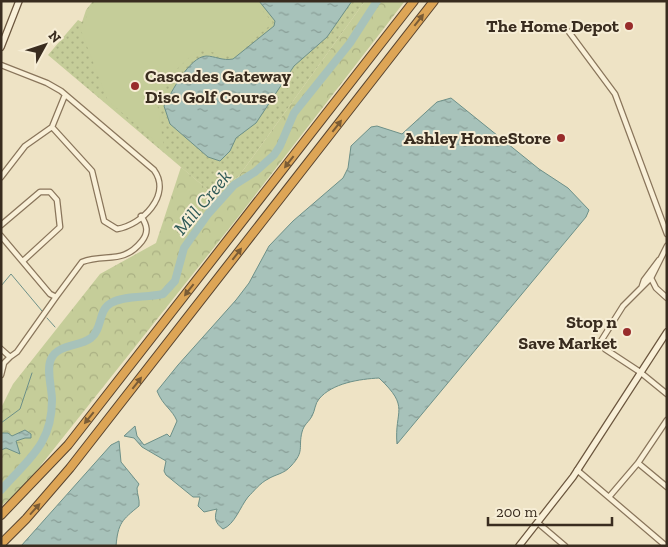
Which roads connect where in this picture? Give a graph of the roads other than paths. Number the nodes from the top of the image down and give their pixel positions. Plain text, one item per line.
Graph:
1 (19, 1) edge
2 (414, 1) edge
3 (433, 3) edge
4 (569, 32) dead end
5 (1, 47) edge
6 (1, 64) edge
7 (65, 95) junction
8 (52, 126) junction
9 (1, 177) edge
10 (141, 216) junction
11 (1, 225) edge
12 (667, 234) edge
13 (1, 236) edge
14 (667, 246) edge
15 (661, 257) junction
16 (22, 261) junction
17 (651, 278) junction
18 (642, 286) junction
19 (56, 297) junction
20 (667, 298) edge
21 (667, 332) edge
22 (1, 349) edge
23 (10, 357) junction
24 (640, 372) junction
25 (1, 375) edge
26 (667, 394) edge
27 (667, 420) edge
28 (638, 463) junction
29 (577, 470) junction
30 (667, 487) edge
31 (609, 497) junction
32 (1, 515) edge
33 (538, 523) junction
34 (1, 544) edge
35 (519, 546) edge
36 (565, 546) edge
37 (666, 546) edge

1 - 5 main road
2 -> 32 highway
34 -> 3 highway
4 - 12 street
6 - 7 street
7 - 8 street
7 - 10 street
8 - 9 street
8 - 10 street
10 - 19 street
11 - 16 street
13 - 16 street
14 - 15 street
15 - 17 street
15 - 18 street
16 - 19 street
17 - 18 street
17 - 20 street
18 - 24 street
19 - 23 street
21 - 24 main road
22 - 23 street
23 - 25 street
24 - 26 street
24 - 29 main road
27 - 28 street
28 - 30 street
28 - 31 street
29 - 31 street
29 - 33 main road
31 - 37 street
33 - 35 main road
33 - 36 street

